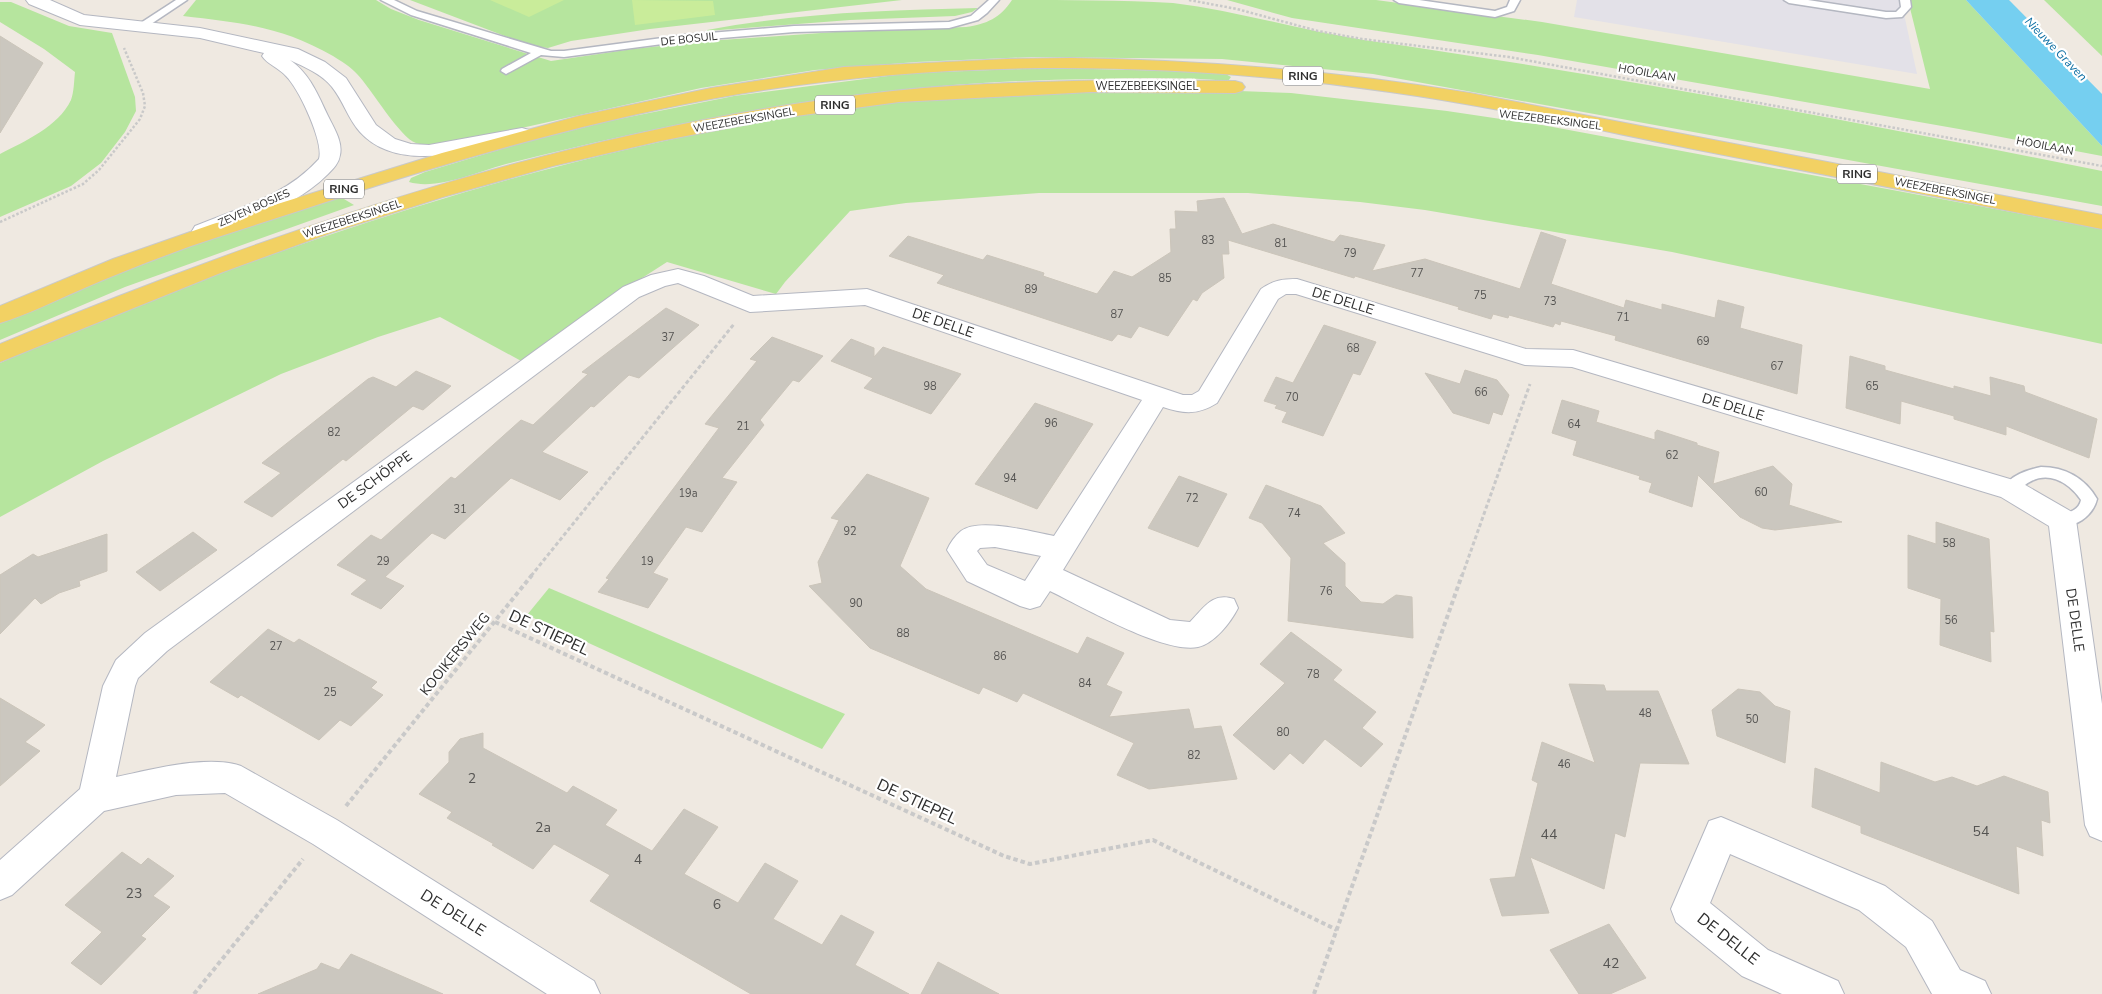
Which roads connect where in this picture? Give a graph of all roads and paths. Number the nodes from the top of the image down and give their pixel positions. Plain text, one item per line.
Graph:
1 (35, 0) edge
2 (182, 0) edge
3 (386, 0) edge
4 (994, 0) edge
5 (1189, 0) edge
6 (1399, 0) edge
7 (1515, 0) edge
8 (1789, 0) edge
9 (1905, 0) edge
10 (139, 28) junction
11 (238, 40) junction
12 (539, 52) junction
13 (506, 71) dead end
14 (1612, 127) junction
15 (528, 133) junction
16 (2102, 166) edge
17 (0, 222) edge
18 (2102, 222) edge
19 (161, 249) junction
20 (750, 304) junction
21 (0, 314) edge
22 (0, 354) edge
23 (1539, 357) junction
24 (1158, 395) junction
25 (2010, 489) junction
26 (2062, 520) junction
27 (1061, 549) junction
28 (1045, 575) junction
29 (1222, 608) dead end
30 (495, 622) junction
31 (95, 797) junction
32 (2102, 825) edge
33 (325, 832) junction
34 (0, 883) edge
35 (1337, 930) junction
36 (1951, 991) edge
37 (194, 994) edge
38 (581, 994) edge
39 (1314, 994) edge
40 (1825, 994) edge

1 - 10 street, ZEVEN BOSJES
2 - 10 lane
3 - 12 lane, DE BOSUIL
4 - 12 lane, DE BOSUIL
5 - 16 path, HOOILAAN
6 - 7 lane
8 - 9 lane
10 - 11 street, ZEVEN BOSJES
10 - 17 path
11 - 15 street, ZEVEN BOSJES
11 - 19 street, ZEVEN BOSJES
12 - 13 lane
14 - 15 main road, WEEZEBEEKSINGEL / RING
14 - 18 main road, WEEZEBEEKSINGEL / RING
14 - 22 main road, WEEZEBEEKSINGEL / RING
15 - 19 main road, WEEZEBEEKSINGEL / RING
19 - 21 main road, WEEZEBEEKSINGEL / RING
20 - 24 street, DE DELLE
20 - 30 path, KOOIKERSWEG
20 - 31 street, DE SCHÖPPE
23 - 24 street, DE DELLE
23 - 25 street, DE DELLE
23 - 35 path
24 - 27 street
25 - 26 street, DE DELLE
25 - 26 lane
26 - 32 street, DE DELLE
27 - 28 street
27 - 28 street
28 - 29 street
30 - 33 path, KOOIKERSWEG
30 - 35 path, DE STIEPEL
31 - 33 street
31 - 34 street
33 - 37 path, KOOIKERSWEG
33 - 38 street, DE DELLE
35 - 39 path
36 - 40 street, DE DELLE

